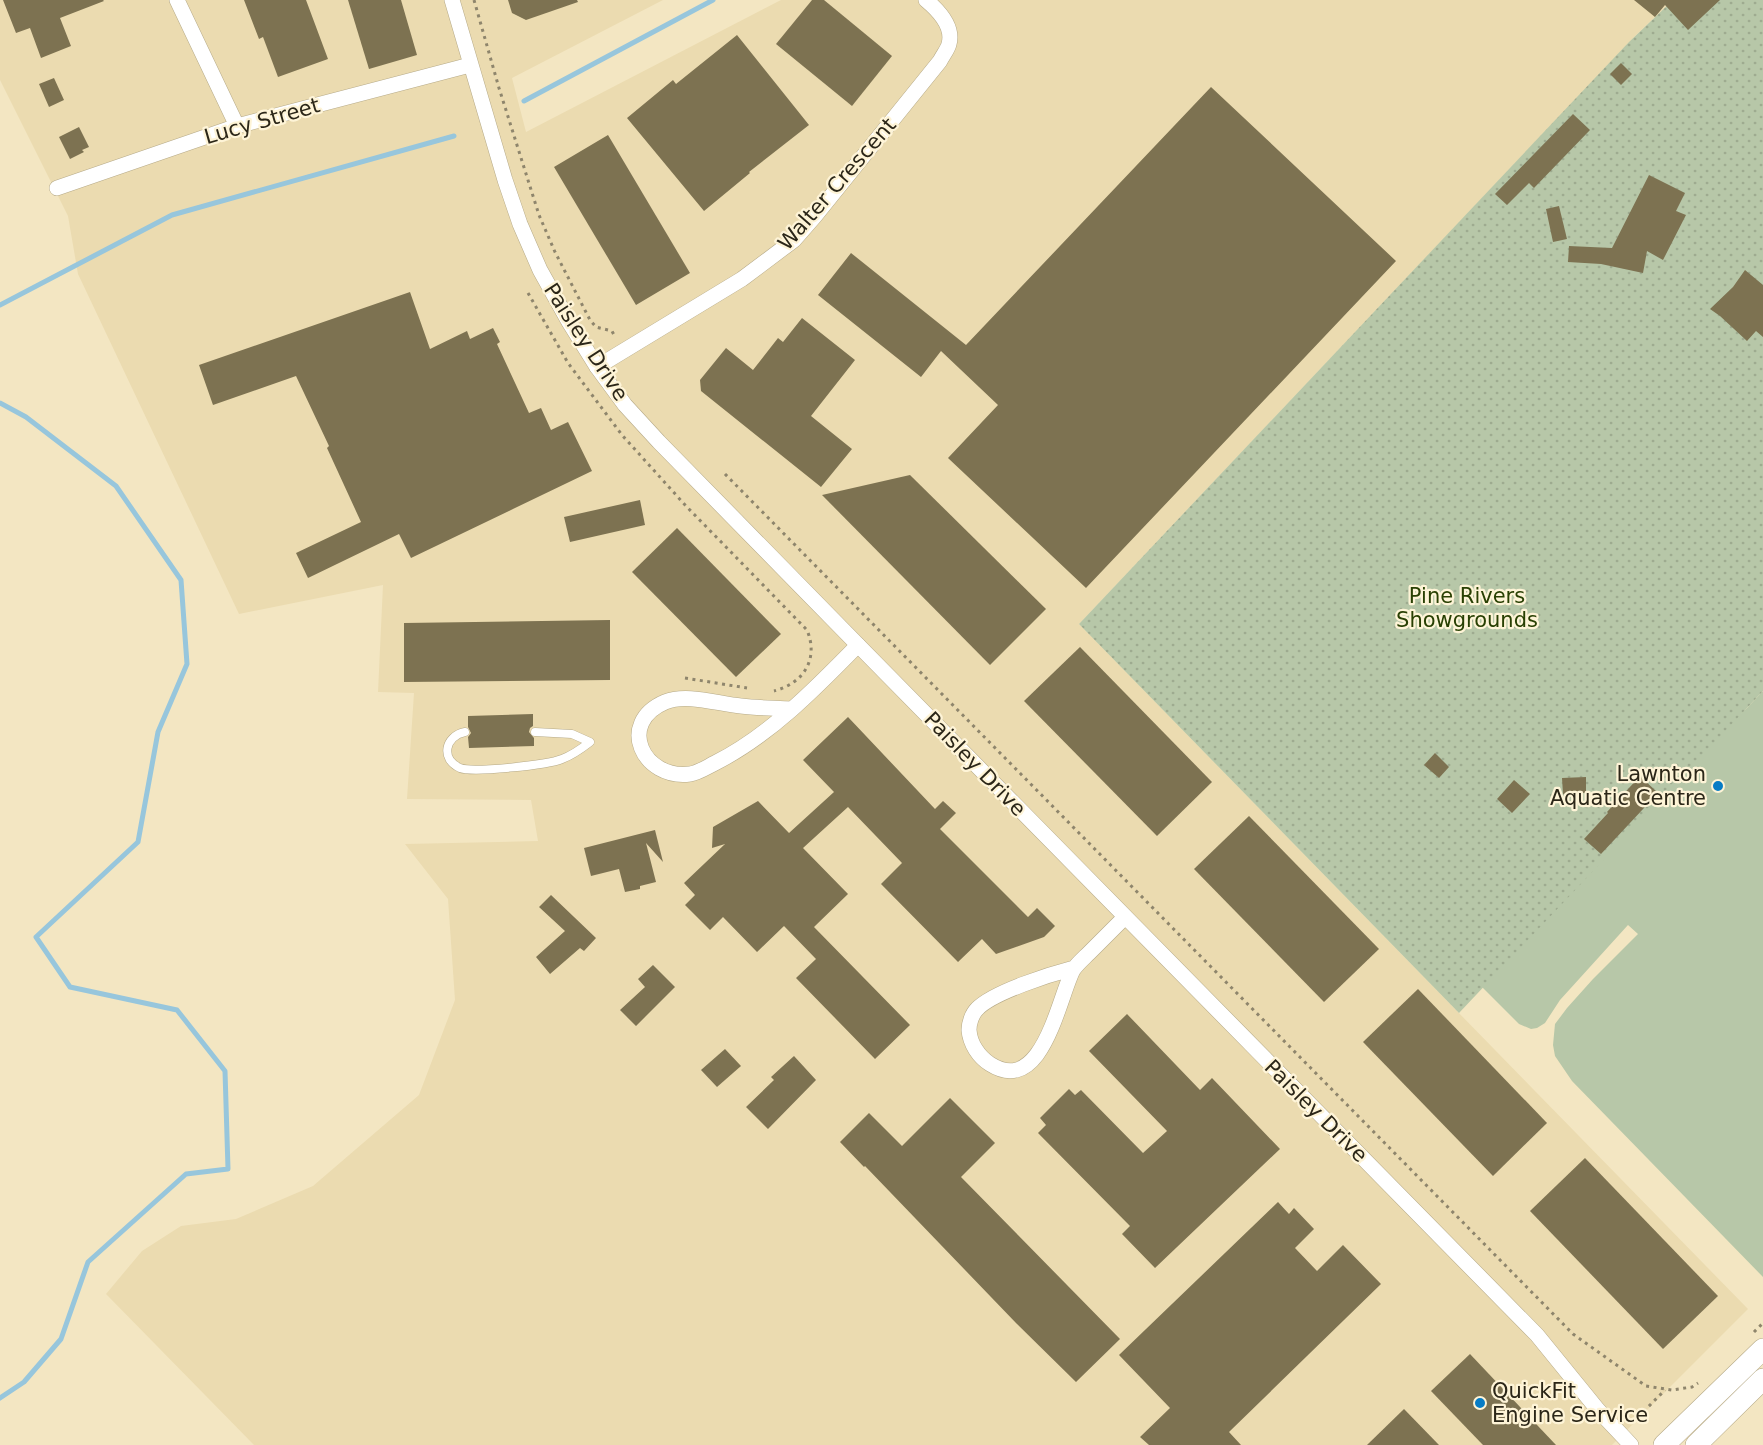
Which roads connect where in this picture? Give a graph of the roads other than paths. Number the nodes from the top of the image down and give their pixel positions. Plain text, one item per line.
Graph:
1 (177, 0) edge
2 (452, 0) edge
3 (926, 0) edge
4 (470, 66) junction
5 (237, 126) junction
6 (57, 188) dead end
7 (597, 367) junction
8 (858, 645) junction
9 (791, 709) junction
10 (465, 732) dead end
11 (535, 732) dead end
12 (1125, 917) junction
13 (1074, 968) junction
14 (1755, 1344) edge
15 (1763, 1379) edge
16 (1626, 1440) edge
17 (1664, 1445) edge
18 (1696, 1445) edge

1 - 5 street
2 - 4 street, Paisley Drive
3 - 7 street, Walter Crescent
4 - 5 street, Lucy Street
4 - 7 street, Paisley Drive
5 - 6 street, Lucy Street
7 - 8 street, Paisley Drive
8 - 9 street
8 - 12 street, Paisley Drive
9 - 9 street
10 - 11 lane
12 - 13 street
12 - 16 street, Paisley Drive
13 - 13 street
14 - 17 main road
15 - 18 main road

